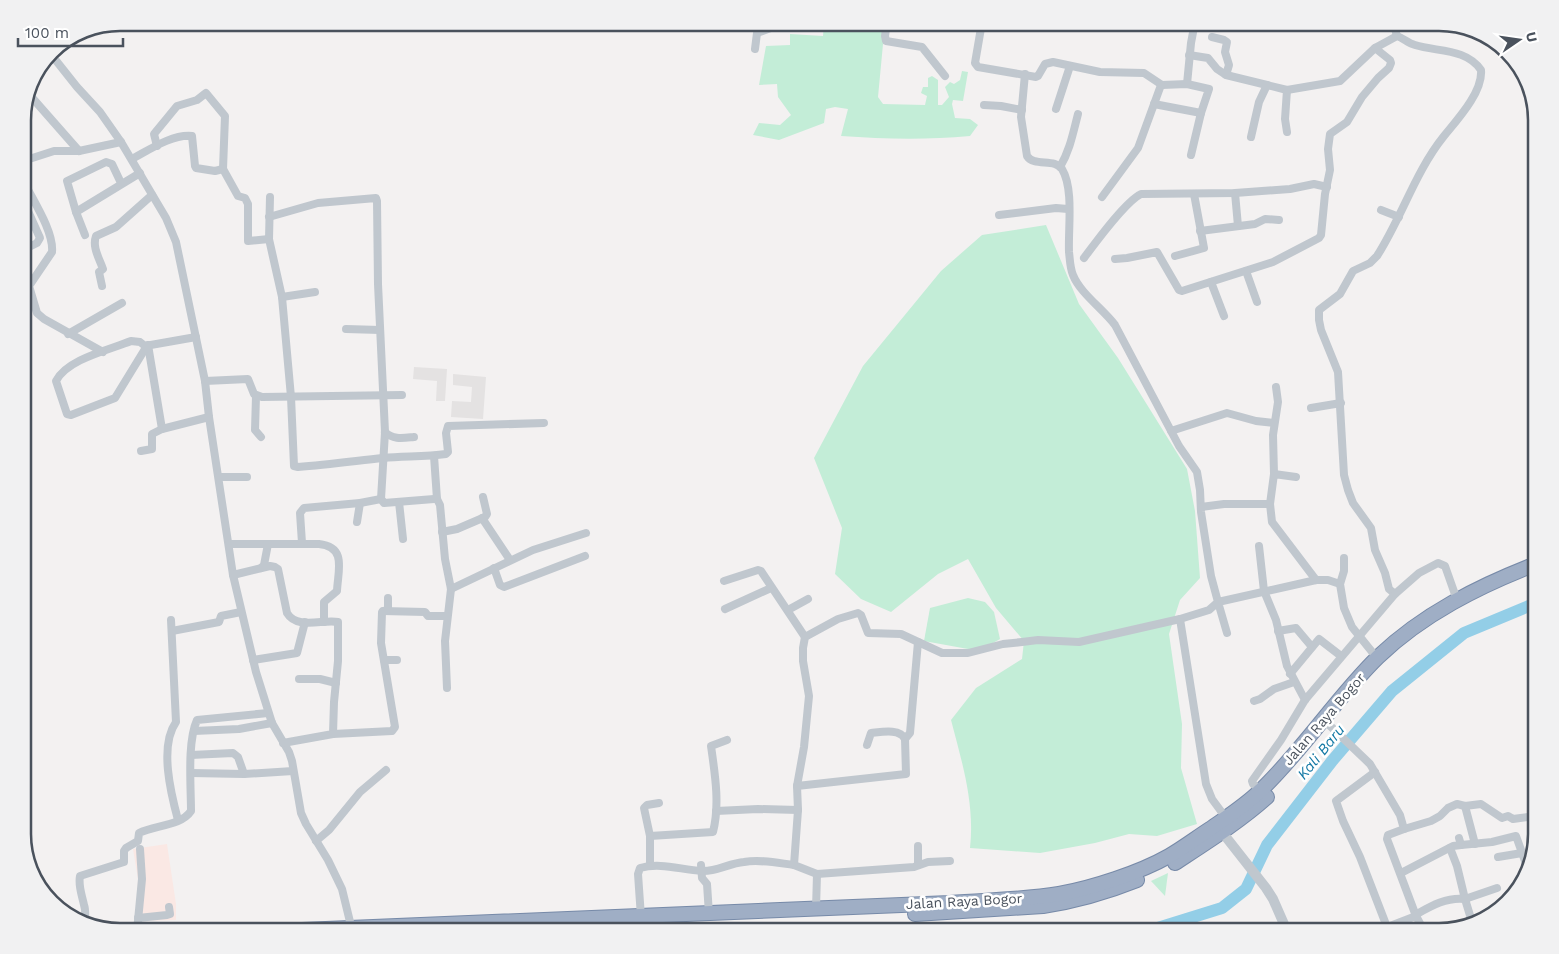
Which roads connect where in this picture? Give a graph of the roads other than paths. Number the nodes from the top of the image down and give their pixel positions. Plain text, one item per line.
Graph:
1 (763, 31) edge
2 (885, 31) edge
3 (981, 31) edge
4 (1192, 31) edge
5 (1396, 31) edge
6 (1397, 36) junction
7 (1212, 37) dead end
8 (1375, 48) junction
9 (755, 49) dead end
10 (1189, 55) junction
11 (55, 60) edge
12 (1070, 66) junction
13 (1025, 74) junction
14 (945, 76) dead end
15 (1226, 76) junction
16 (1187, 84) junction
17 (1161, 85) junction
18 (1267, 86) junction
19 (1287, 90) junction
20 (34, 99) edge
21 (1154, 104) junction
22 (984, 105) dead end
23 (1056, 109) dead end
24 (1022, 110) junction
25 (1201, 113) junction
26 (1078, 114) dead end
27 (1287, 132) dead end
28 (1251, 137) dead end
29 (122, 142) junction
30 (157, 146) junction
31 (79, 151) junction
32 (1190, 155) dead end
33 (31, 158) edge
34 (132, 159) junction
35 (1060, 167) junction
36 (222, 169) junction
37 (140, 173) junction
38 (121, 183) junction
39 (1327, 187) junction
40 (1235, 193) junction
41 (1194, 194) junction
42 (152, 195) junction
43 (31, 196) edge
44 (1102, 196) dead end
45 (270, 198) dead end
46 (1068, 209) junction
47 (1381, 210) dead end
48 (76, 212) junction
49 (999, 215) dead end
50 (1398, 217) junction
51 (31, 218) edge
52 (269, 218) junction
53 (1279, 220) dead end
54 (1238, 226) junction
55 (1200, 231) junction
56 (85, 236) dead end
57 (269, 239) junction
58 (31, 246) edge
59 (1175, 256) dead end
60 (1084, 258) dead end
61 (1115, 258) dead end
62 (1246, 271) junction
63 (1211, 282) junction
64 (31, 286) edge
65 (102, 286) dead end
66 (31, 292) edge
67 (315, 292) dead end
68 (282, 297) junction
69 (1257, 302) dead end
70 (122, 303) dead end
71 (1224, 316) dead end
72 (346, 329) dead end
73 (380, 330) junction
74 (68, 334) junction
75 (196, 337) junction
76 (146, 345) junction
77 (103, 352) junction
78 (205, 381) junction
79 (1276, 387) dead end
80 (384, 395) junction
81 (402, 395) dead end
82 (256, 396) junction
83 (291, 397) junction
84 (1341, 403) junction
85 (1312, 408) dead end
86 (209, 417) junction
87 (544, 423) dead end
88 (1274, 423) junction
89 (162, 429) junction
90 (1171, 431) junction
91 (385, 432) junction
92 (261, 437) dead end
93 (414, 437) dead end
94 (141, 451) dead end
95 (434, 456) junction
96 (384, 458) junction
97 (1274, 474) junction
98 (219, 477) junction
99 (248, 477) dead end
100 (1296, 477) dead end
101 (483, 497) dead end
102 (381, 499) junction
103 (437, 500) junction
104 (399, 502) junction
105 (360, 503) junction
106 (1270, 504) junction
107 (1201, 507) junction
108 (482, 518) junction
109 (357, 522) dead end
110 (442, 532) junction
111 (586, 533) dead end
112 (403, 539) dead end
113 (302, 543) junction
114 (229, 544) junction
115 (268, 544) junction
116 (1259, 546) dead end
117 (585, 556) dead end
118 (1344, 558) dead end
119 (510, 560) junction
120 (1528, 567) edge
121 (261, 568) junction
122 (494, 568) junction
123 (233, 575) junction
124 (1528, 576) edge
125 (1316, 580) junction
126 (724, 581) dead end
127 (1340, 584) junction
128 (771, 588) junction
129 (451, 589) junction
130 (1264, 591) junction
131 (1395, 594) junction
132 (388, 598) dead end
133 (808, 599) dead end
134 (1218, 602) junction
135 (1451, 607) junction
136 (725, 609) dead end
137 (788, 610) junction
138 (241, 612) junction
139 (383, 612) junction
140 (447, 616) junction
141 (1180, 619) junction
142 (171, 620) dead end
143 (305, 622) junction
144 (324, 622) junction
145 (172, 631) junction
146 (1278, 631) junction
147 (1228, 633) dead end
148 (1359, 635) junction
149 (806, 637) junction
150 (918, 642) junction
151 (1312, 647) junction
152 (1341, 656) junction
153 (1377, 658) junction
154 (253, 660) junction
155 (384, 660) junction
156 (397, 660) dead end
157 (1290, 674) junction
158 (299, 680) dead end
159 (336, 682) junction
160 (1294, 682) junction
161 (447, 688) dead end
162 (1305, 700) junction
163 (1254, 702) dead end
164 (268, 713) junction
165 (272, 723) junction
166 (1331, 726) junction
167 (194, 731) junction
168 (333, 734) junction
169 (905, 739) junction
170 (727, 740) dead end
171 (283, 743) junction
172 (867, 744) dead end
173 (191, 756) junction
174 (386, 770) dead end
175 (293, 771) junction
176 (1375, 772) junction
177 (191, 773) junction
178 (244, 774) junction
179 (797, 786) junction
180 (1261, 790) junction
181 (659, 803) dead end
182 (1465, 806) junction
183 (798, 810) junction
184 (716, 812) junction
185 (1528, 817) edge
186 (1226, 818) junction
187 (178, 820) junction
188 (1404, 829) junction
189 (1222, 832) junction
190 (650, 836) junction
191 (316, 841) junction
192 (1475, 844) junction
193 (918, 846) dead end
194 (1450, 848) junction
195 (140, 849) dead end
196 (1522, 853) junction
197 (1498, 857) dead end
198 (1524, 859) edge
199 (950, 862) dead end
200 (794, 865) junction
201 (918, 865) junction
202 (650, 866) junction
203 (701, 868) junction
204 (1401, 873) junction
205 (817, 874) junction
206 (1497, 888) dead end
207 (1464, 899) junction
208 (169, 907) dead end
209 (824, 912) junction
210 (709, 914) junction
211 (85, 915) edge
212 (1415, 916) junction
213 (642, 917) junction
214 (1470, 917) edge
215 (138, 918) junction
216 (138, 923) edge
217 (350, 923) edge
218 (497, 923) edge
219 (632, 923) edge
220 (1282, 923) edge
221 (1385, 923) edge
222 (1397, 923) edge
223 (1419, 923) edge

1 - 9 street
2 - 14 street
3 - 13 street
4 - 10 street
5 - 6 street
6 - 8 street
6 - 50 street
7 - 15 street
8 - 19 street
8 - 39 street
10 - 15 street
10 - 16 street
11 - 29 street
12 - 13 street
12 - 17 street
12 - 23 street
13 - 24 street
15 - 18 street
16 - 17 street
16 - 25 street
17 - 21 street
18 - 19 street
18 - 28 street
19 - 27 street
20 - 31 street
21 - 25 street
21 - 44 street
22 - 24 street
24 - 35 street
25 - 32 street
26 - 35 street
29 - 31 street
29 - 34 street
30 - 34 street
30 - 36 street
30 - 36 street
31 - 33 street
34 - 37 street
35 - 46 street
36 - 57 street
37 - 38 street
37 - 42 street
38 - 48 street
38 - 48 street
39 - 40 street
39 - 62 street
40 - 41 street
40 - 54 street
41 - 55 street
41 - 60 street
42 - 65 street
42 - 75 street
43 - 64 street
45 - 52 street
46 - 49 street
46 - 90 street
47 - 50 street
48 - 56 street
50 - 84 street
51 - 58 street
52 - 57 street
52 - 73 street
53 - 54 street
54 - 55 street
55 - 59 street
57 - 68 street
61 - 63 street
62 - 63 street
62 - 69 street
63 - 71 street
66 - 74 street
67 - 68 street
68 - 83 street
70 - 74 street
72 - 73 street
73 - 80 street
74 - 77 street
75 - 76 street
75 - 78 street
76 - 77 street
76 - 77 street
76 - 89 street
78 - 82 street
78 - 86 street
79 - 88 street
80 - 81 street
80 - 83 street
80 - 91 street
82 - 83 street
82 - 92 street
83 - 96 street
84 - 85 street
84 - 131 street
86 - 89 street
86 - 98 street
87 - 95 street
88 - 90 street
88 - 97 street
89 - 94 street
90 - 107 street
91 - 93 street
91 - 96 street
95 - 96 street
95 - 103 street
96 - 102 street
97 - 100 street
97 - 106 street
98 - 99 street
98 - 114 street
101 - 108 street
102 - 104 street
102 - 105 street
103 - 104 street
103 - 110 street
104 - 112 street
105 - 109 street
105 - 113 street
106 - 107 street
106 - 125 street
107 - 134 street
108 - 110 street
108 - 119 street
110 - 129 street
111 - 119 street
113 - 115 street
113 - 144 street
114 - 115 street
114 - 123 street
115 - 121 street
116 - 130 street
117 - 122 street
118 - 127 street
119 - 122 street
120 - 135 highway, Jalan Raya Bogor
121 - 123 street
121 - 143 street
122 - 129 street
123 - 138 street
124 - 135 highway, Jalan Raya Bogor
125 - 127 street
125 - 130 street
126 - 128 street
127 - 148 street
128 - 136 street
128 - 137 street
129 - 140 street
130 - 134 street
130 - 146 street
131 - 135 street
131 - 148 street
132 - 139 street
133 - 137 street
134 - 141 street
134 - 147 street
135 - 153 highway, Jalan Raya Bogor
135 - 166 highway, Jalan Raya Bogor
137 - 149 street
138 - 145 street
138 - 154 street
139 - 140 street
139 - 155 street
140 - 161 street
141 - 150 street
141 - 186 street
142 - 145 street
143 - 144 street
143 - 154 street
144 - 159 street
145 - 187 street
146 - 151 street
146 - 157 street
148 - 152 street
148 - 153 street
149 - 150 street
149 - 179 street
150 - 169 street
151 - 152 street
151 - 157 street
152 - 162 street
153 - 166 highway, Jalan Raya Bogor
154 - 164 street
155 - 156 street
155 - 168 street
157 - 160 street
158 - 159 street
159 - 168 street
160 - 162 street
160 - 163 street
162 - 180 street
164 - 165 street
164 - 167 street
165 - 167 street
165 - 171 street
166 - 176 street
166 - 180 highway, Jalan Raya Bogor
166 - 189 highway, Jalan Raya Bogor
167 - 173 street
168 - 171 street
169 - 172 street
169 - 179 street
170 - 184 street
171 - 175 street
173 - 177 street
173 - 178 street
174 - 191 street
175 - 178 street
175 - 191 street
176 - 188 street
176 - 221 street
177 - 178 street
177 - 187 street
179 - 183 street
180 - 186 highway, Jalan Raya Bogor
181 - 190 street
182 - 185 street
182 - 188 street
182 - 192 street
183 - 184 street
183 - 200 street
184 - 190 street
186 - 209 highway, Jalan Raya Bogor
187 - 211 street
188 - 204 street
189 - 209 highway, Jalan Raya Bogor
189 - 220 street
190 - 202 street
191 - 217 street
192 - 194 street
192 - 196 street
193 - 201 street
194 - 204 street
194 - 207 street
195 - 215 street
196 - 197 street
196 - 198 street
199 - 201 street
200 - 203 street
200 - 205 street
201 - 205 street
202 - 203 street
202 - 213 street
203 - 210 street
204 - 212 street
205 - 209 street
206 - 207 street
207 - 212 street
207 - 214 street
208 - 215 street
209 - 210 highway, Jalan Raya Bogor
209 - 219 highway, Jalan Raya Bogor
210 - 213 highway, Jalan Raya Bogor
212 - 222 street
212 - 223 street
213 - 218 highway, Jalan Raya Bogor
215 - 216 street

